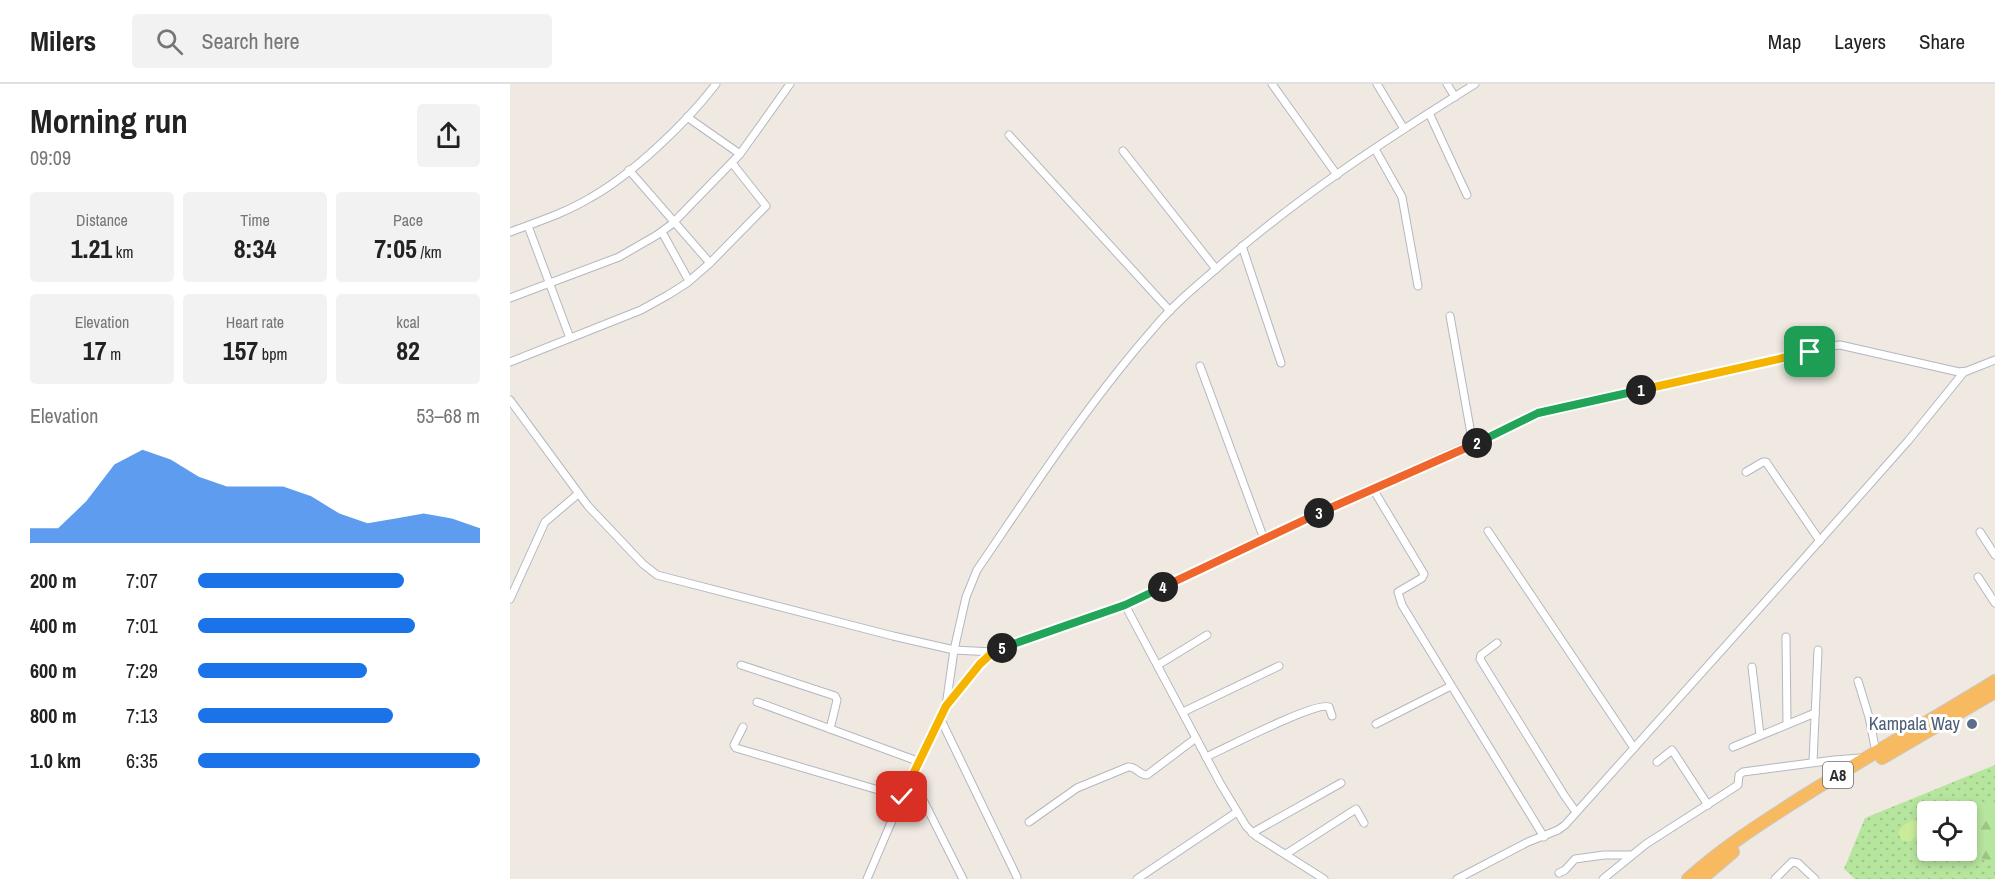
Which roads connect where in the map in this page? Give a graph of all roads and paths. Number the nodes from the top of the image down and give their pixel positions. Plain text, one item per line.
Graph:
1 (716, 84) edge
2 (789, 84) edge
3 (1272, 84) edge
4 (1377, 84) edge
5 (1448, 84) edge
6 (1475, 84) edge
7 (1455, 97) junction
8 (1429, 113) junction
9 (687, 117) junction
10 (1404, 129) junction
11 (1009, 135) dead end
12 (1375, 149) junction
13 (1123, 151) dead end
14 (740, 154) junction
15 (732, 163) junction
16 (630, 170) junction
17 (1337, 175) junction
18 (1467, 195) dead end
19 (675, 221) junction
20 (528, 226) junction
21 (510, 232) edge
22 (662, 232) junction
23 (1242, 246) junction
24 (710, 263) junction
25 (1216, 269) junction
26 (689, 281) junction
27 (549, 284) junction
28 (1418, 286) dead end
29 (510, 298) edge
30 (1170, 311) junction
31 (1450, 316) dead end
32 (570, 338) junction
33 (1995, 360) edge
34 (510, 362) edge
35 (1281, 363) dead end
36 (1200, 366) dead end
37 (1964, 372) junction
38 (510, 400) edge
39 (1473, 445) junction
40 (1746, 472) dead end
41 (1373, 489) junction
42 (578, 494) junction
43 (1488, 531) dead end
44 (1980, 532) dead end
45 (1264, 539) junction
46 (1820, 541) junction
47 (1995, 555) edge
48 (1978, 577) dead end
49 (510, 599) edge
50 (1995, 603) edge
51 (1125, 605) junction
52 (1207, 635) dead end
53 (1786, 637) dead end
54 (1497, 643) dead end
55 (954, 650) junction
56 (1818, 650) dead end
57 (993, 652) junction
58 (741, 664) dead end
59 (1158, 665) junction
60 (1280, 666) dead end
61 (1752, 667) dead end
62 (1858, 681) dead end
63 (1995, 681) edge
64 (1451, 686) junction
65 (1995, 692) edge
66 (757, 702) dead end
67 (946, 706) junction
68 (1183, 712) junction
69 (1815, 713) junction
70 (1332, 716) dead end
71 (940, 718) junction
72 (1787, 723) junction
73 (1376, 724) dead end
74 (743, 727) dead end
75 (830, 729) junction
76 (1760, 735) junction
77 (1196, 738) junction
78 (1733, 747) dead end
79 (1634, 748) junction
80 (1872, 755) junction
81 (1206, 757) junction
82 (920, 762) junction
83 (1658, 762) dead end
84 (1814, 762) junction
85 (912, 778) junction
86 (1341, 783) dead end
87 (902, 797) junction
88 (1708, 805) junction
89 (1237, 812) junction
90 (1576, 812) junction
91 (1029, 822) dead end
92 (1364, 824) dead end
93 (1252, 833) junction
94 (1544, 837) junction
95 (1286, 854) junction
96 (1630, 855) junction
97 (1559, 873) dead end
98 (1017, 877) dead end
99 (867, 879) edge
100 (963, 879) edge
101 (1137, 879) edge
102 (1324, 879) edge
103 (1457, 879) edge
104 (1603, 879) edge
105 (1688, 879) edge
106 (1701, 879) edge
107 (1774, 879) edge
108 (1815, 879) edge

1 - 9 street
2 - 14 street
3 - 17 street
4 - 10 street
5 - 7 street
6 - 7 street
7 - 8 street
8 - 10 street
8 - 18 street
9 - 14 street
9 - 16 street
10 - 12 street
11 - 30 street
12 - 17 street
12 - 28 street
13 - 25 street
14 - 15 street
15 - 19 street
15 - 24 street
16 - 19 street
16 - 20 street
17 - 23 street
19 - 22 street
19 - 24 street
20 - 21 street
20 - 27 street
22 - 26 street
22 - 27 street
23 - 25 street
23 - 35 street
24 - 26 street
25 - 30 street
26 - 32 street
27 - 29 street
27 - 32 street
30 - 55 street
31 - 39 street
32 - 34 street
33 - 37 street
36 - 45 street
37 - 39 street
37 - 46 street
38 - 42 street
39 - 41 street
40 - 46 street
41 - 45 street
41 - 64 street
42 - 49 street
42 - 55 street
43 - 79 street
44 - 47 street
45 - 51 street
46 - 79 street
48 - 50 street
51 - 57 street
51 - 59 street
52 - 59 street
53 - 72 street
54 - 90 street
55 - 57 street
55 - 67 street
56 - 69 street
57 - 67 street
58 - 75 street
59 - 68 street
60 - 68 street
61 - 76 street
62 - 80 street
63 - 80 highway, A8
64 - 73 street
64 - 94 street
65 - 106 highway, A8
66 - 75 street
67 - 71 street
68 - 77 street
69 - 72 street
69 - 84 street
70 - 81 street
71 - 82 street
71 - 98 street
72 - 76 street
74 - 87 street
75 - 82 street
76 - 78 street
77 - 81 street
77 - 91 street
79 - 90 street
80 - 84 street
80 - 105 highway, A8
81 - 89 street
82 - 85 street
83 - 88 street
84 - 88 street
85 - 87 street
85 - 100 street
86 - 93 street
87 - 99 street
88 - 96 street
89 - 93 street
89 - 101 street
90 - 94 street
92 - 95 street
93 - 95 street
94 - 103 street
95 - 102 street
96 - 97 street
96 - 104 street
107 - 108 street

